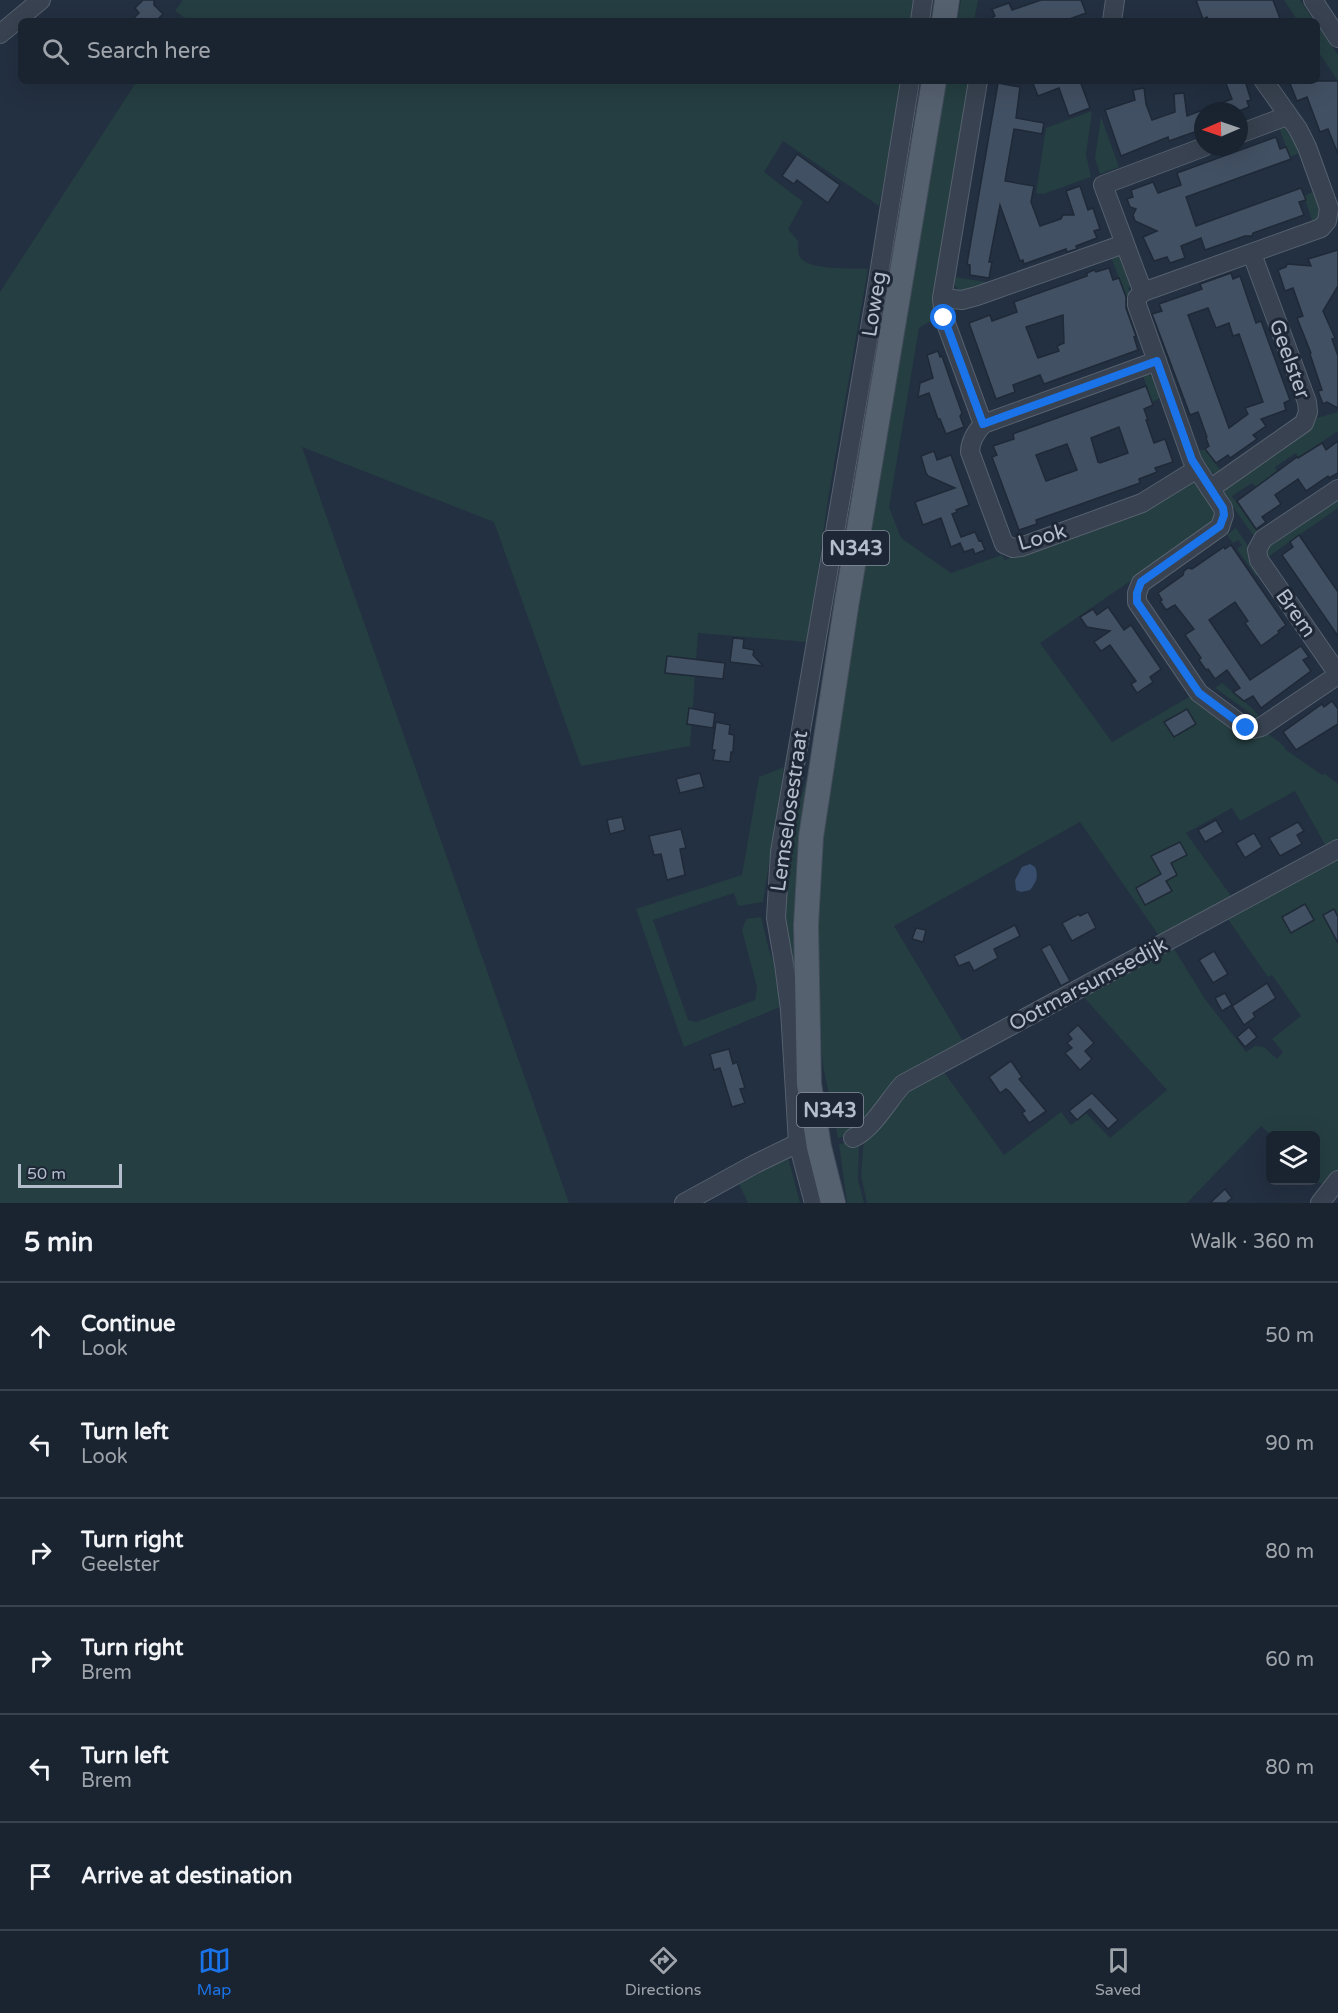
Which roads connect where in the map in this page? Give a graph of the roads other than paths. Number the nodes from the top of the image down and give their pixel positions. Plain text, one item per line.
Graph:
1 (40, 0) edge
2 (923, 0) edge
3 (947, 0) edge
4 (1115, 0) edge
5 (1312, 0) edge
6 (19, 18) edge
7 (920, 18) edge
8 (944, 18) edge
9 (1112, 18) edge
10 (18, 19) edge
11 (0, 34) edge
12 (1338, 38) edge
13 (910, 84) edge
14 (933, 84) edge
15 (978, 84) edge
16 (1266, 84) edge
17 (1287, 116) junction
18 (1248, 131) edge
19 (1194, 151) edge
20 (1124, 244) junction
21 (1252, 254) junction
22 (1143, 292) junction
23 (942, 298) junction
24 (1157, 361) junction
25 (983, 424) junction
26 (1197, 469) junction
27 (1210, 489) junction
28 (1338, 489) edge
29 (836, 526) joint
30 (1338, 674) edge
31 (1338, 849) edge
32 (809, 1018) junction
33 (853, 1137) dead end
34 (798, 1143) junction
35 (1338, 1180) edge
36 (684, 1203) edge
37 (814, 1203) edge
38 (833, 1203) edge
39 (843, 1203) edge
40 (1320, 1203) edge

1 - 6 street
2 - 7 street
3 - 8 main road
4 - 9 street
5 - 12 street
10 - 11 street
13 - 29 street, Loweg
14 - 32 main road, N343
15 - 23 street
16 - 17 street
17 - 18 street
17 - 21 street
19 - 20 street
20 - 22 street
20 - 23 street
21 - 22 street
21 - 27 street, Geelster
22 - 24 street
23 - 25 street
24 - 25 street
24 - 26 street
25 - 26 street, Look
26 - 27 street
27 - 30 street, Brem
28 - 30 street, Brem
29 - 34 street, Lemselosestraat
31 - 33 street, Ootmarsumsedijk
32 - 38 main road, N343
32 - 39 main road, N343
34 - 36 street
34 - 37 street, Lemselosestraat
35 - 40 street

